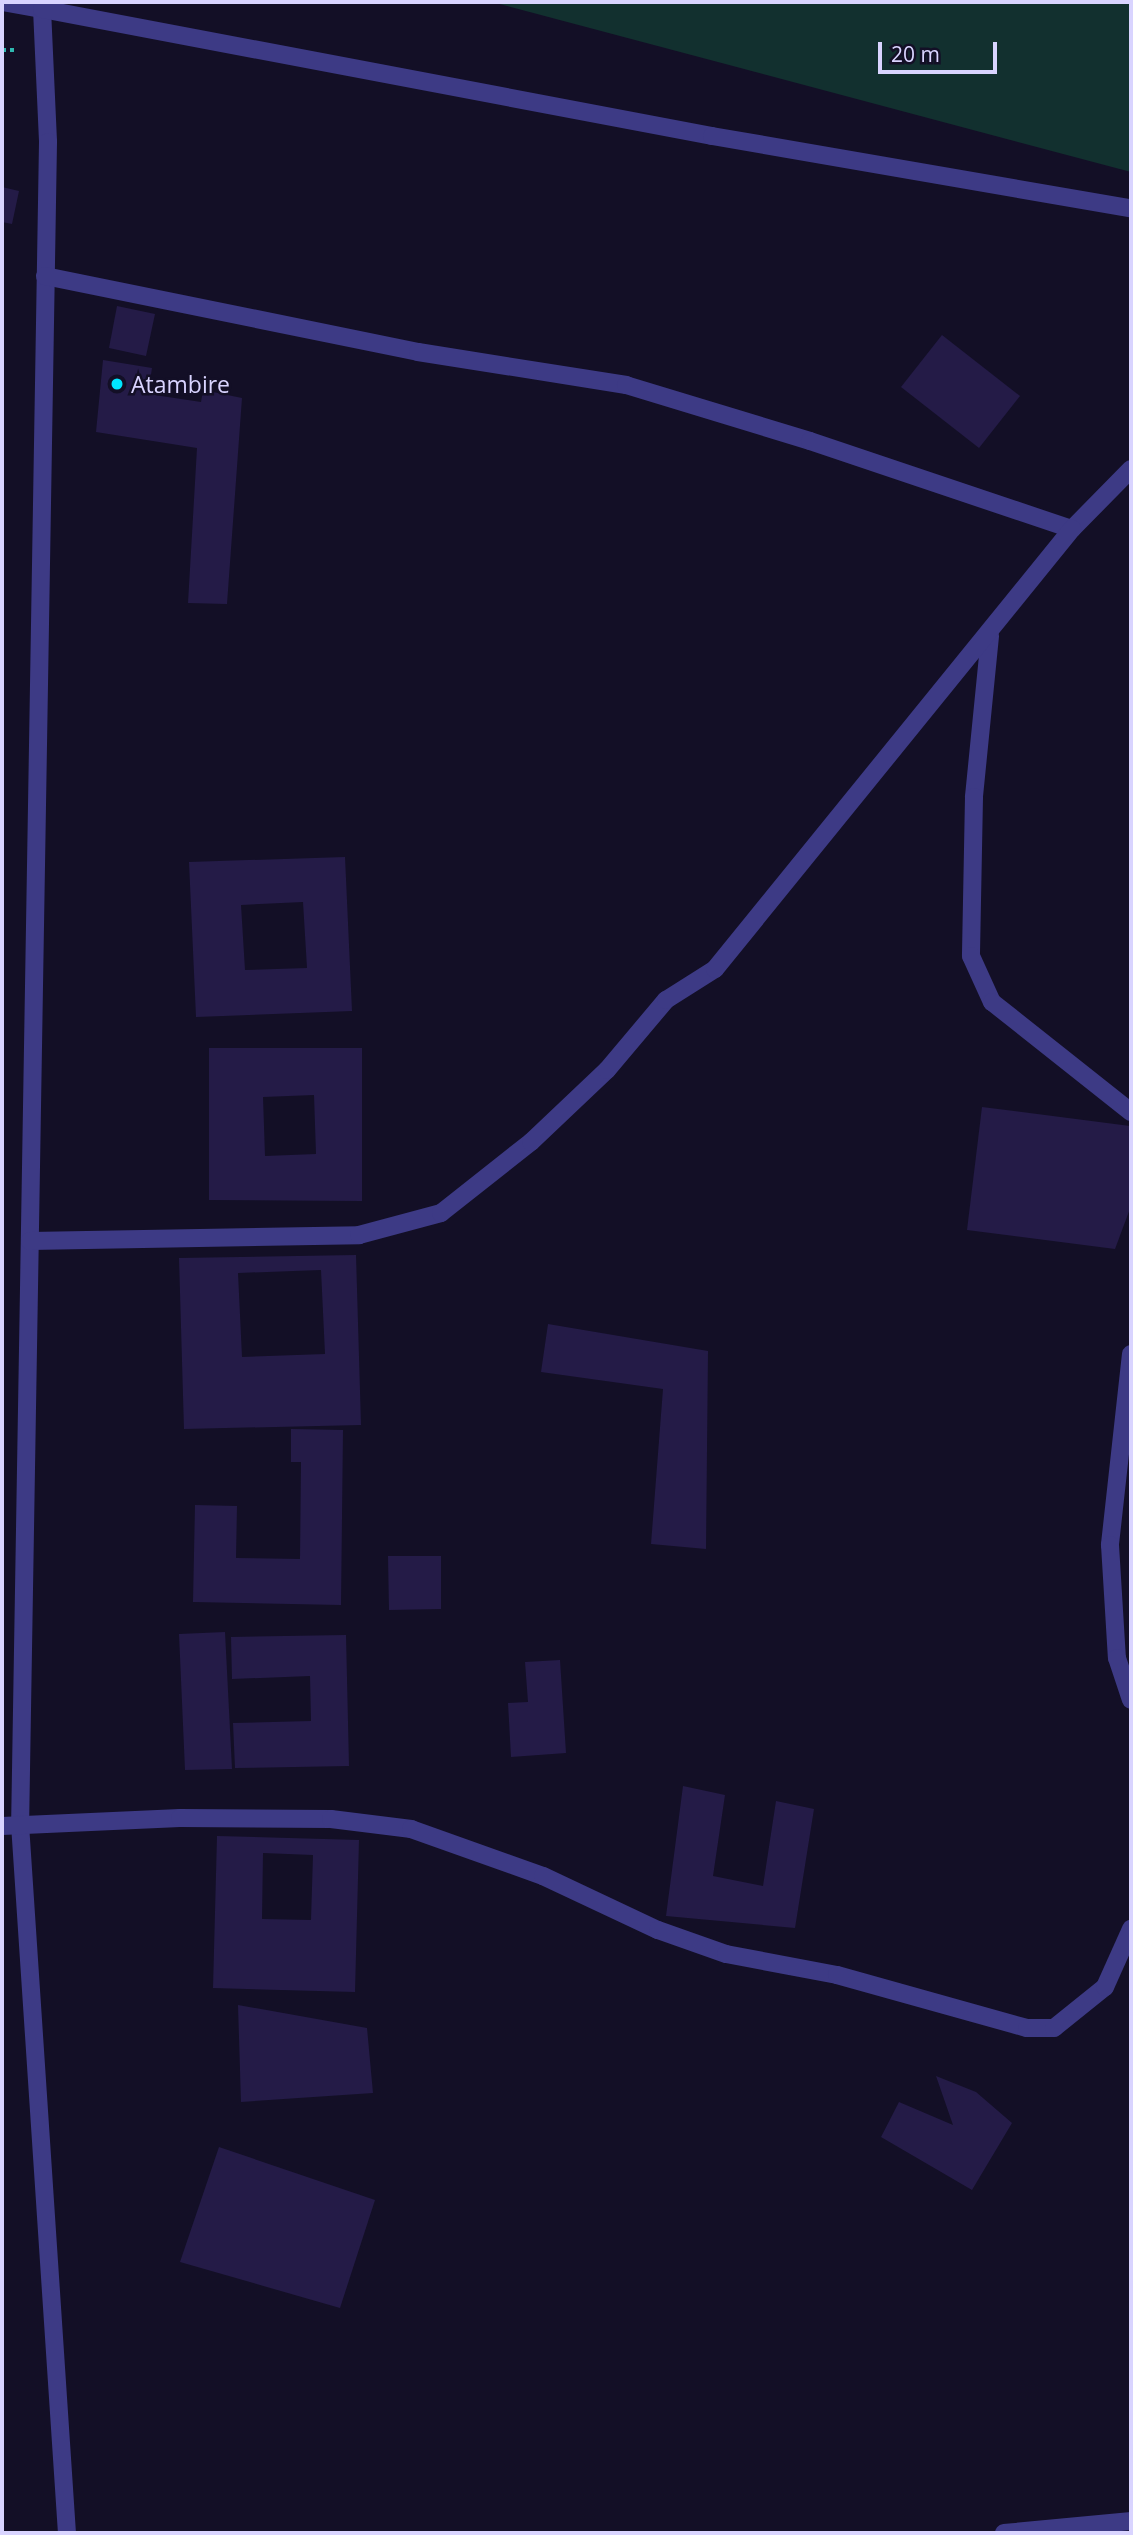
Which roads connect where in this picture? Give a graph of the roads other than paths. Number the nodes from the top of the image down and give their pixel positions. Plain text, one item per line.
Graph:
1 (2, 2) edge
2 (43, 9) junction
3 (1131, 208) edge
4 (45, 276) junction
5 (1131, 469) edge
6 (1072, 529) junction
7 (990, 635) junction
8 (1131, 1112) edge
9 (30, 1241) junction
10 (1131, 1354) edge
11 (1131, 1700) edge
12 (2, 1825) edge
13 (20, 1825) junction
14 (1131, 1929) edge
15 (1131, 2521) edge
16 (67, 2533) edge
17 (1004, 2533) edge

1 - 2 street
2 - 3 street
2 - 4 street
4 - 6 street
4 - 9 street
5 - 6 street
6 - 7 street
7 - 8 street
7 - 9 street
9 - 13 street
10 - 11 street
12 - 13 street
13 - 14 street
13 - 16 street
15 - 17 street

